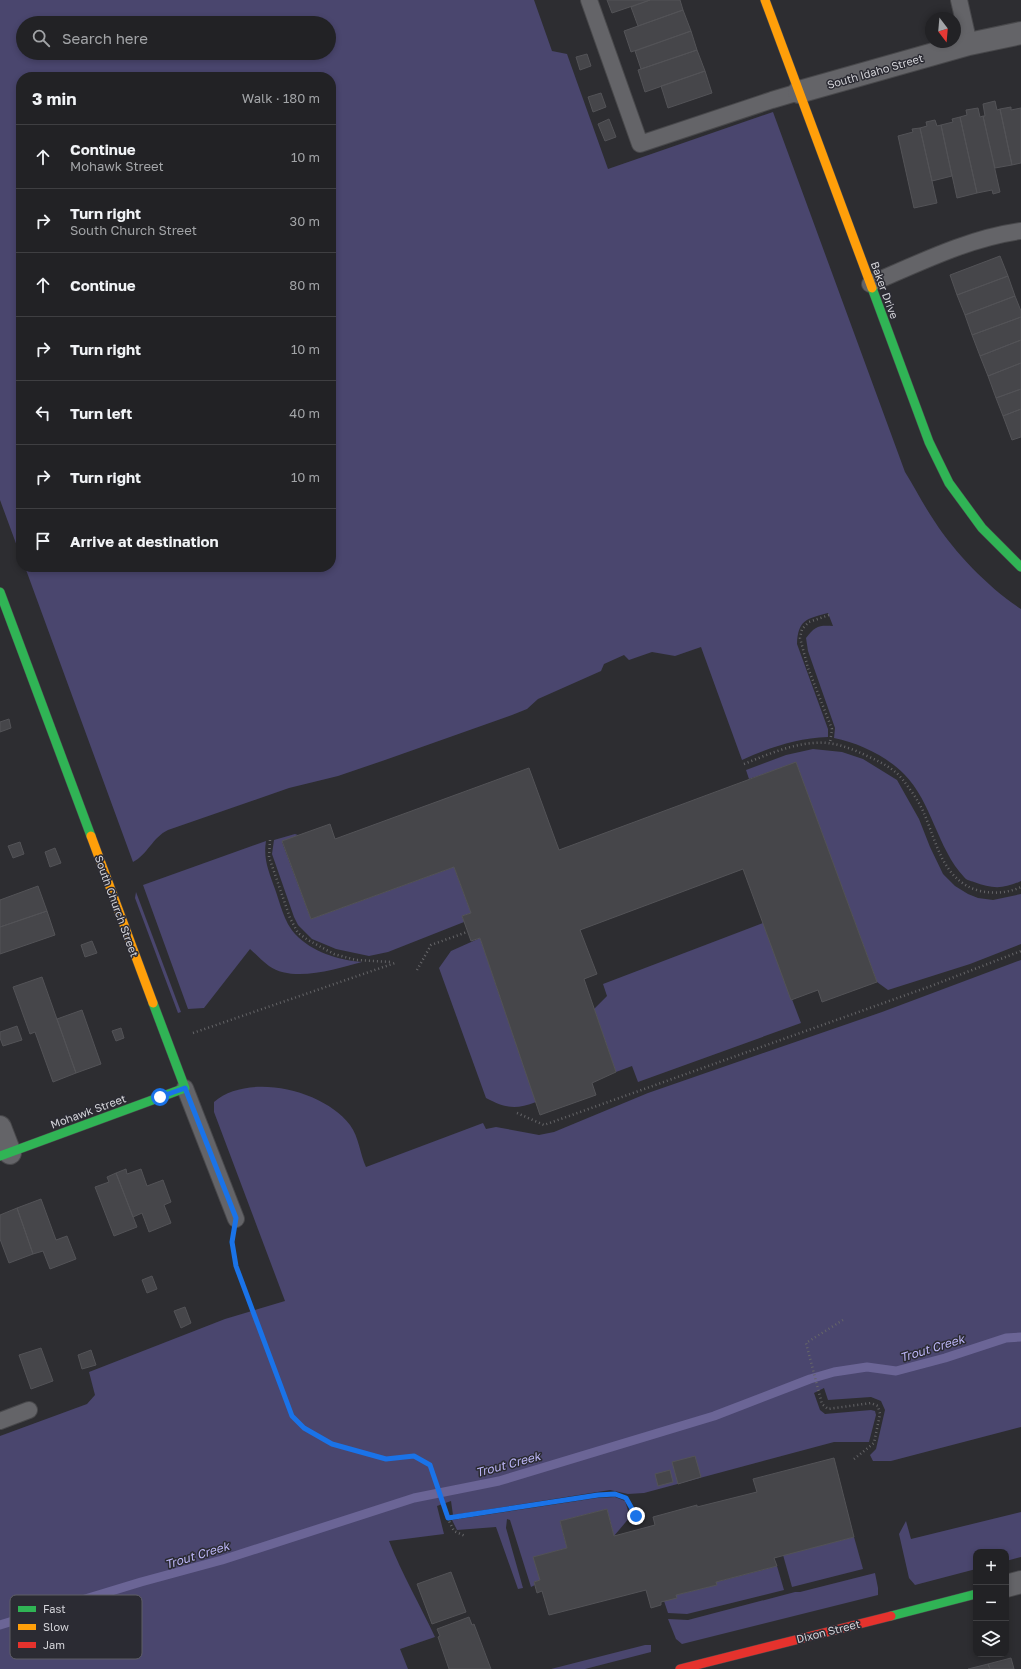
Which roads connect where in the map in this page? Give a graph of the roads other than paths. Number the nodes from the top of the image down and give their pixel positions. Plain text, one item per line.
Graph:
1 (589, 0) edge
2 (765, 0) edge
3 (959, 0) edge
4 (1021, 33) edge
5 (969, 44) junction
6 (799, 92) junction
7 (1021, 230) edge
8 (870, 284) junction
9 (1021, 567) edge
10 (0, 592) edge
11 (185, 1088) junction
12 (0, 1127) edge
13 (5, 1154) edge
14 (236, 1218) road end
15 (29, 1410) dead end
16 (0, 1421) edge
17 (1021, 1582) edge
18 (1009, 1585) edge
19 (973, 1595) edge
20 (680, 1669) edge

1 - 6 lane
2 - 6 street, Baker Drive
3 - 5 lane
4 - 5 street, South Idaho Street
5 - 6 street, South Idaho Street
6 - 8 street, Baker Drive
7 - 8 lane
8 - 9 street, Baker Drive
10 - 11 street, South Church Street
11 - 13 street, Mohawk Street
11 - 14 lane, South Church Street
12 - 13 street
15 - 16 lane
17 - 18 street
19 - 20 street, Dixon Street

